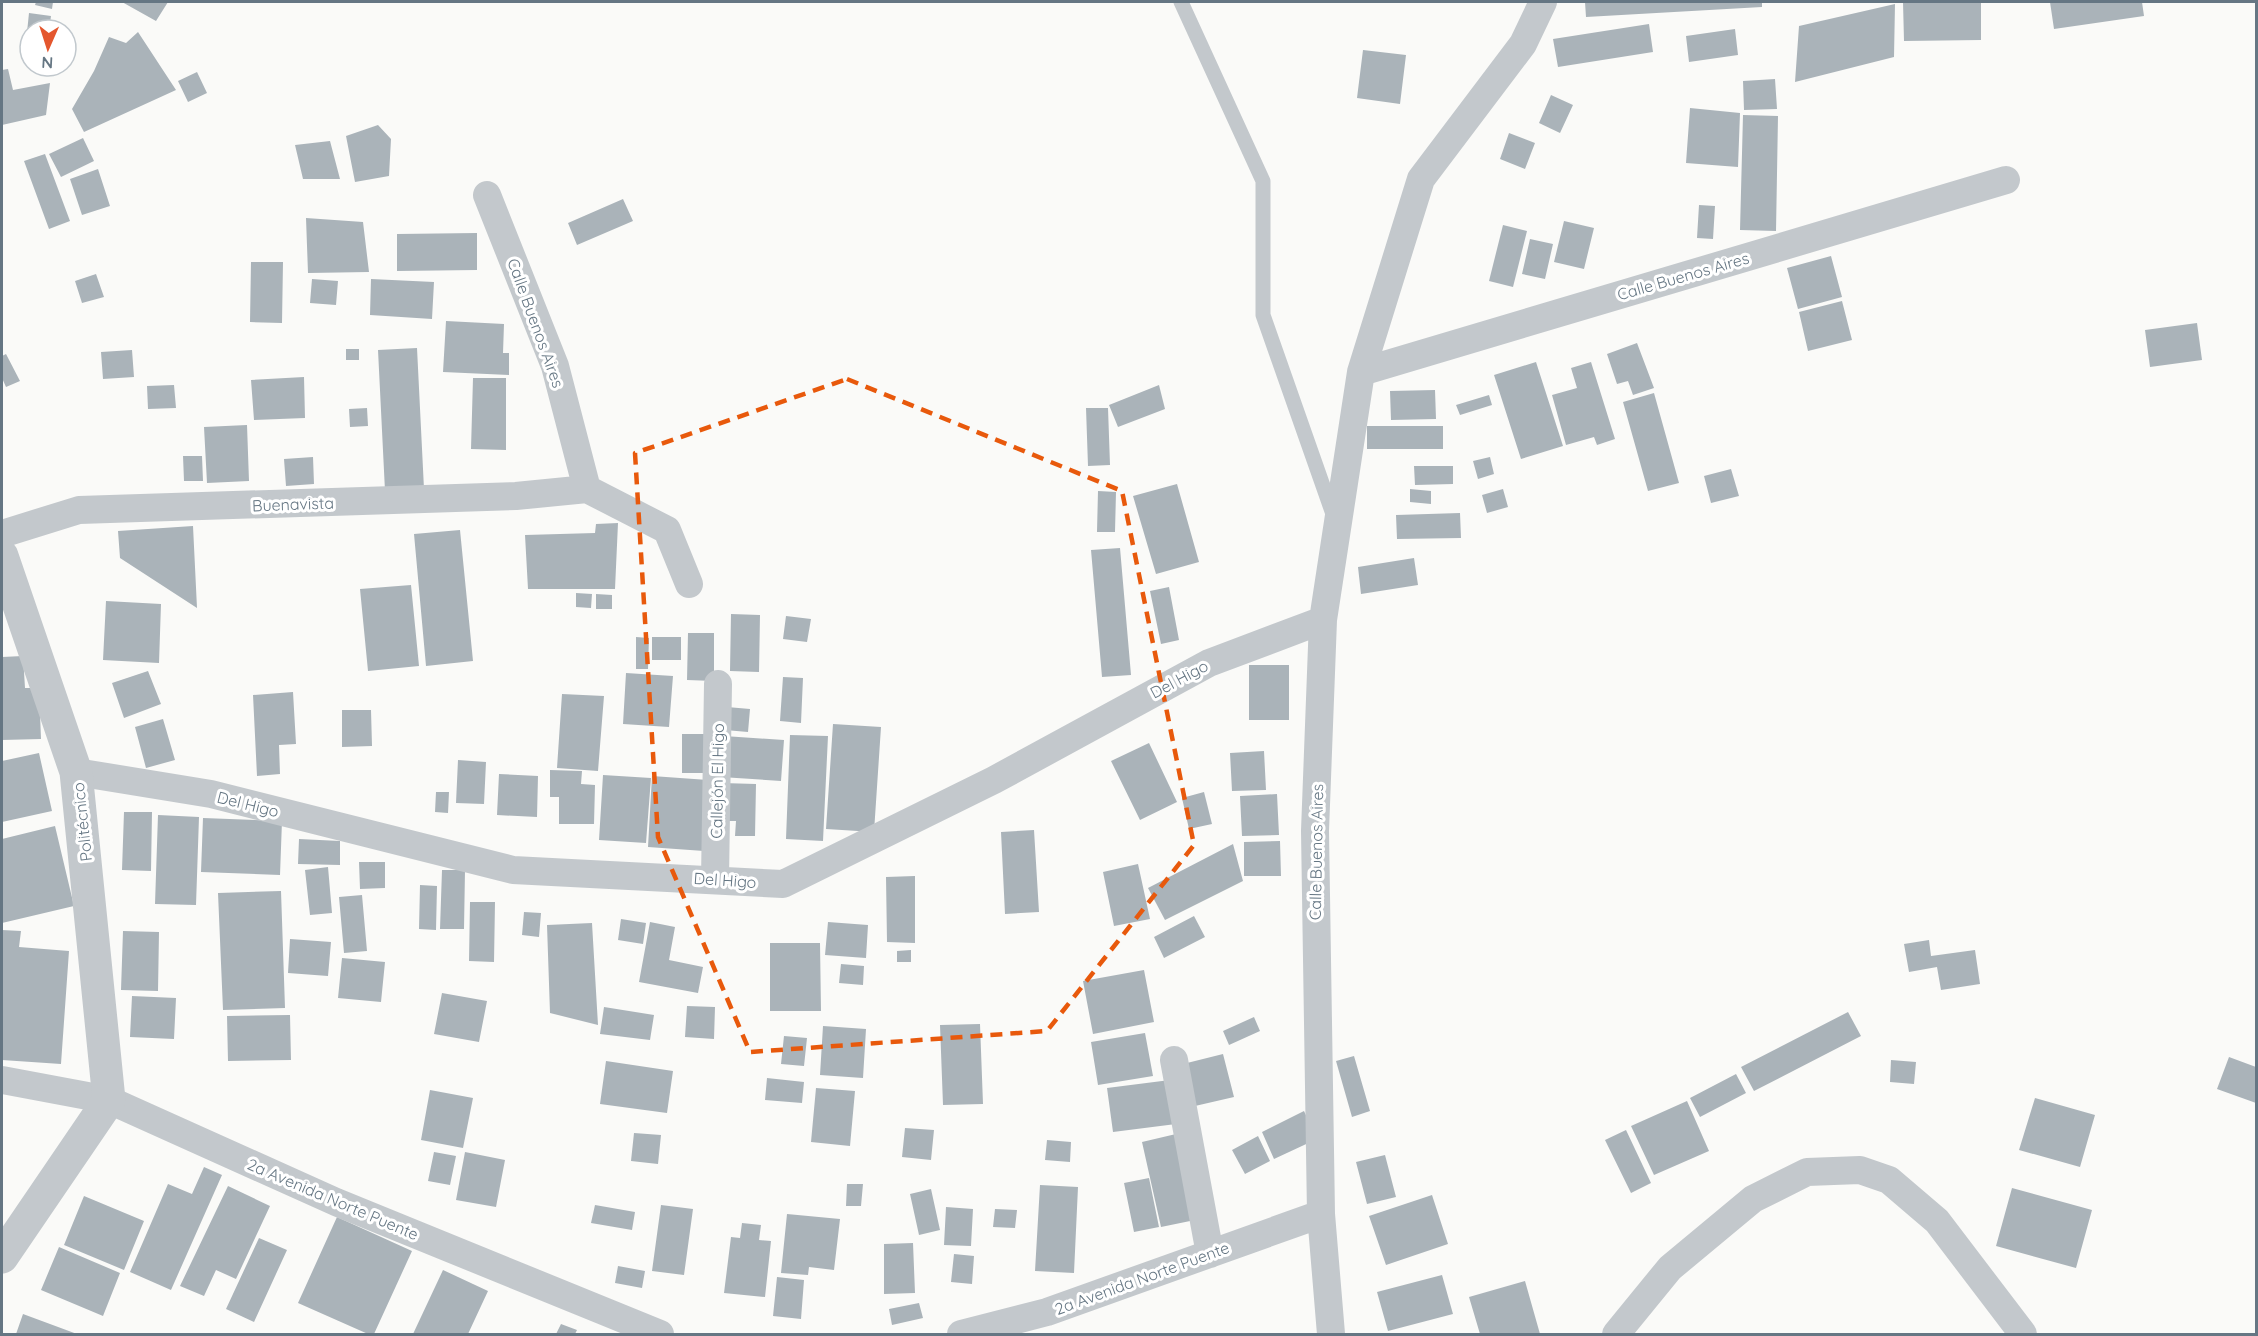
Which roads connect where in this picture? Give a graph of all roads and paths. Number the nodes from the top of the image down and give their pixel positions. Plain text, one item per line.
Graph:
1 (1181, 2) edge
2 (1543, 2) edge
3 (2006, 180) dead end
4 (487, 195) dead end
5 (1361, 372) junction
6 (587, 489) junction
7 (1337, 527) junction
8 (2, 534) edge
9 (2, 556) edge
10 (689, 584) dead end
11 (1323, 620) junction
12 (718, 684) dead end
13 (76, 772) junction
14 (715, 879) junction
15 (1174, 1060) dead end
16 (2, 1080) edge
17 (109, 1100) junction
18 (1321, 1214) junction
19 (1210, 1254) junction
20 (2, 1257) edge
21 (660, 1335) edge
22 (961, 1335) edge
23 (1331, 1335) edge
24 (1616, 1335) edge
25 (2023, 1335) edge

1 - 7 lane
2 - 5 street, Calle Buenos Aires
3 - 5 street, Calle Buenos Aires
4 - 6 street, Calle Buenos Aires
5 - 7 street, Calle Buenos Aires
6 - 8 street, Buenavista
6 - 10 street
7 - 11 street, Calle Buenos Aires
9 - 13 street, Politécnico
11 - 14 street, Del Higo
11 - 18 street, Calle Buenos Aires
12 - 14 street, Callejón El Higo
13 - 14 street, Del Higo
13 - 17 street, Politécnico
15 - 19 street
16 - 17 street, 2a Avenida Norte Puente
17 - 20 street
17 - 21 street, 2a Avenida Norte Puente
18 - 19 street, 2a Avenida Norte Puente
18 - 23 street, Calle Buenos Aires
19 - 22 street, 2a Avenida Norte Puente
24 - 25 street

